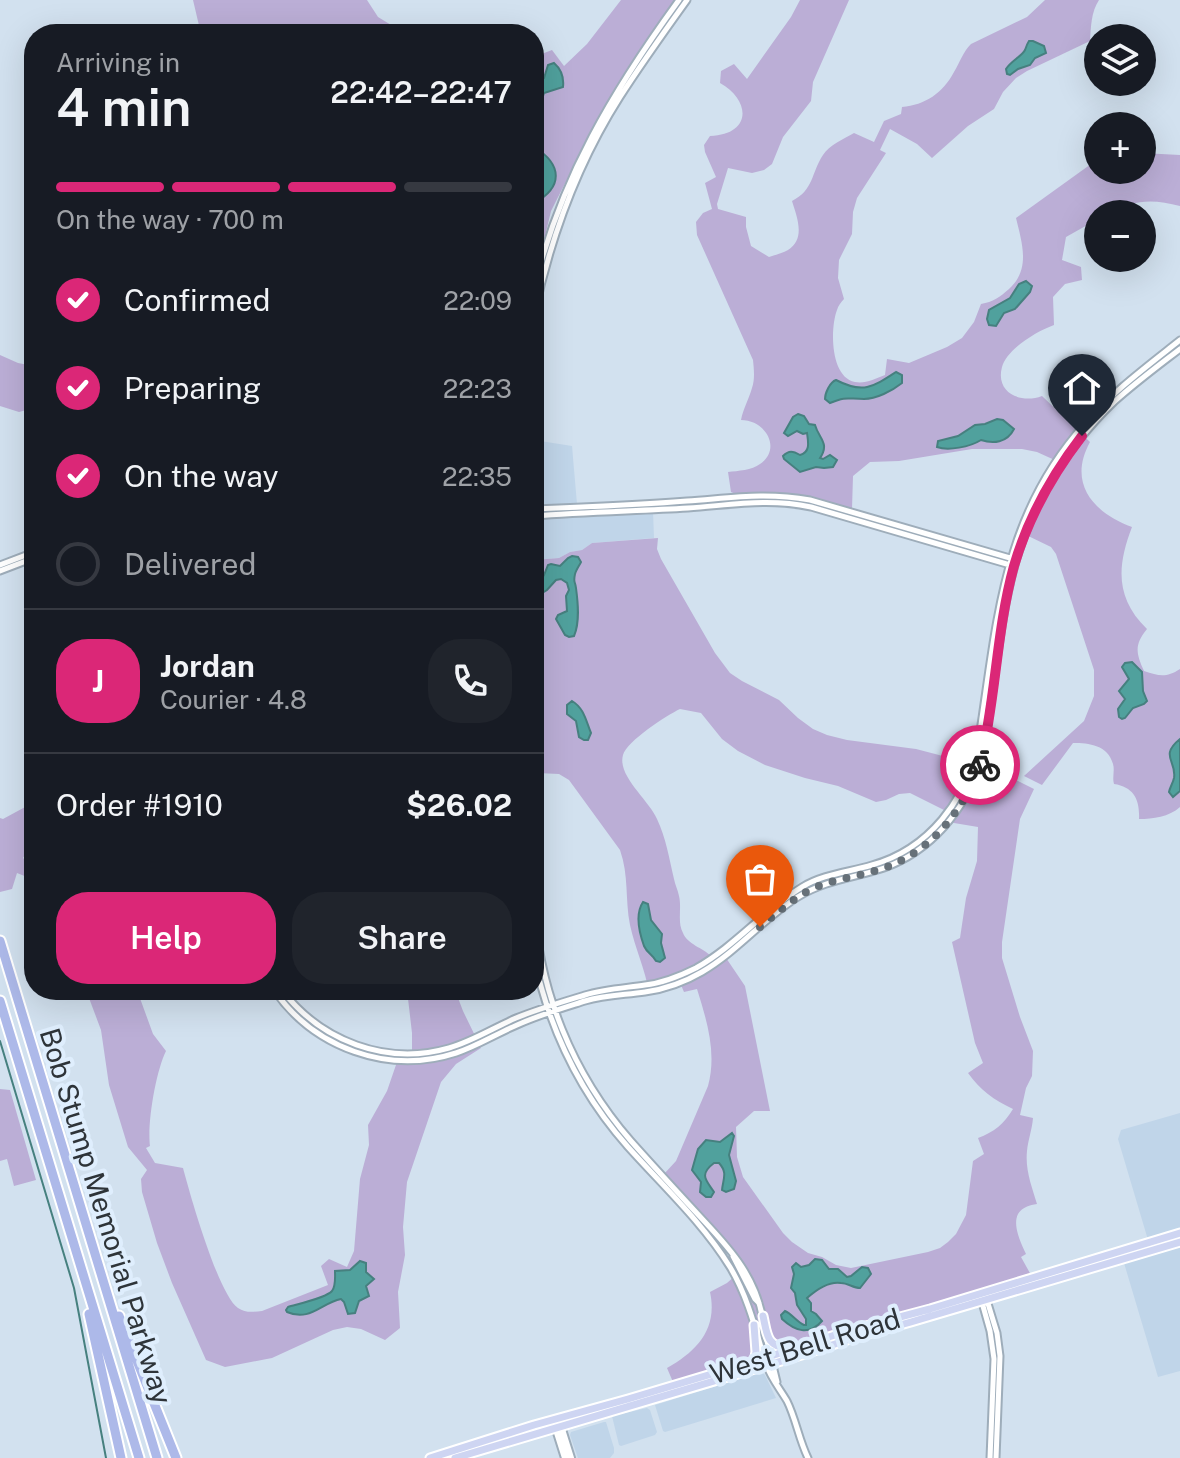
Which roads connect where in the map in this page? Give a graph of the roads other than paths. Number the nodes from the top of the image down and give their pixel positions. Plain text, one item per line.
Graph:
1 (679, 0) edge
2 (687, 0) edge
3 (544, 255) edge
4 (544, 280) edge
5 (1180, 340) edge
6 (1180, 349) edge
7 (742, 499) junction
8 (544, 508) edge
9 (544, 515) edge
10 (24, 556) edge
11 (24, 562) edge
12 (1011, 563) junction
13 (0, 565) edge
14 (0, 571) edge
15 (0, 941) edge
16 (544, 976) edge
17 (544, 988) edge
18 (282, 1000) edge
19 (291, 1000) edge
20 (0, 1001) edge
21 (551, 1009) junction
22 (60, 1198) junction
23 (1180, 1233) edge
24 (1180, 1242) edge
25 (1153, 1246) junction
26 (732, 1251) junction
27 (740, 1270) junction
28 (733, 1274) junction
29 (105, 1288) junction
30 (983, 1297) junction
31 (760, 1304) junction
32 (763, 1316) junction
33 (754, 1325) junction
34 (798, 1348) junction
35 (754, 1361) junction
36 (768, 1361) junction
37 (648, 1397) junction
38 (557, 1423) junction
39 (465, 1450) junction
40 (121, 1458) edge
41 (139, 1458) edge
42 (157, 1458) edge
43 (176, 1458) edge
44 (430, 1458) edge
45 (455, 1458) edge
46 (568, 1458) edge
47 (808, 1458) edge
48 (990, 1458) edge
49 (996, 1458) edge

1 - 3 street
2 - 4 street
5 - 12 street
6 - 12 street
7 - 8 street
7 - 9 street
7 - 12 street
10 - 13 street
11 - 14 street
12 - 21 street
15 - 29 highway, Bob Stump Memorial Parkway
16 - 21 street
17 - 21 street
18 - 21 street
19 - 21 street
20 - 22 highway, Bob Stump Memorial Parkway
21 - 26 street
21 - 28 street
22 - 40 highway
22 - 41 highway, Bob Stump Memorial Parkway
23 - 25 main road, West Bell Road
24 - 25 main road, West Bell Road
25 - 30 main road, West Bell Road
26 - 27 street
26 - 31 street
27 - 28 street
27 - 31 street
28 - 33 street
29 - 42 highway, Bob Stump Memorial Parkway
29 - 43 highway
30 - 34 main road, West Bell Road
30 - 36 main road, West Bell Road
30 - 48 street
30 - 49 street
31 - 32 street
32 - 34 main road
32 - 36 street
33 - 35 main road
33 - 36 street
34 - 36 main road, West Bell Road
35 - 36 main road, West Bell Road
35 - 37 main road, West Bell Road
36 - 37 main road, West Bell Road
36 - 47 street
37 - 38 main road, West Bell Road
37 - 38 main road, West Bell Road
38 - 39 main road, West Bell Road
38 - 46 main road
39 - 44 main road, West Bell Road
39 - 45 main road, West Bell Road

